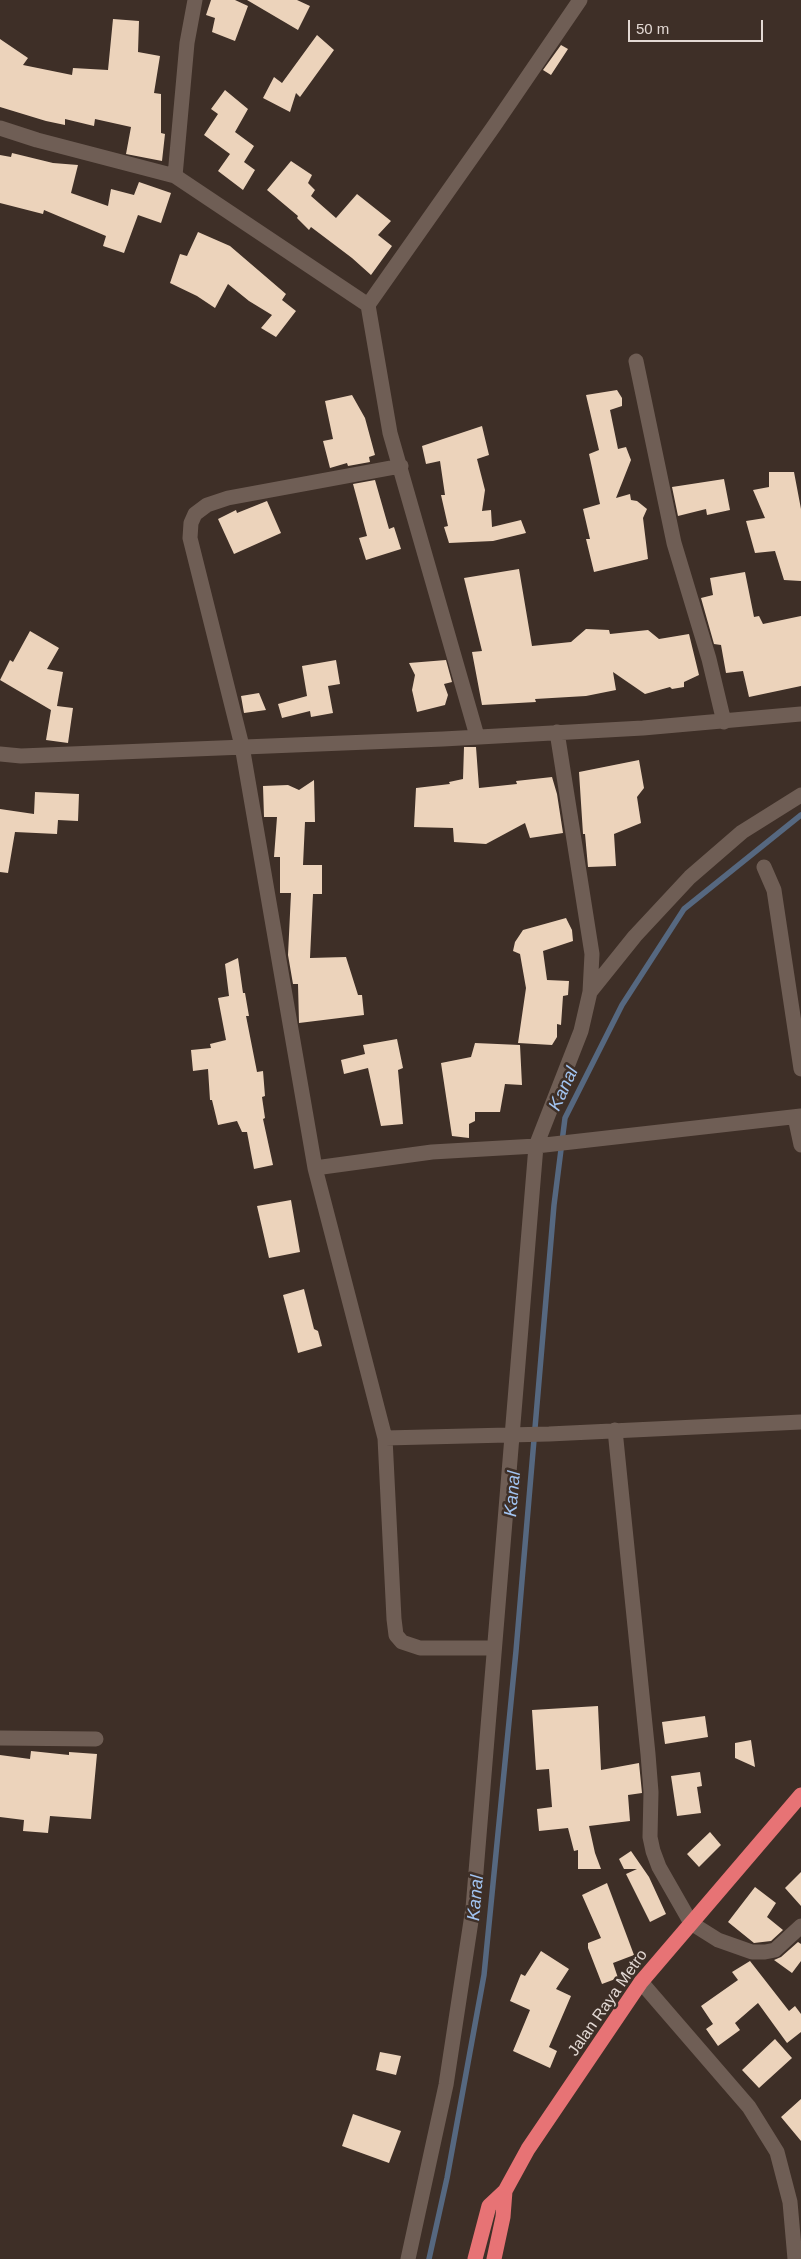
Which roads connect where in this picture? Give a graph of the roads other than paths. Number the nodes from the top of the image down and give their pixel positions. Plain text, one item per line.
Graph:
1 (195, 0) edge
2 (580, 0) edge
3 (0, 128) edge
4 (175, 176) junction
5 (368, 305) junction
6 (636, 361) dead end
7 (401, 466) junction
8 (801, 714) edge
9 (724, 722) junction
10 (557, 732) junction
11 (477, 736) junction
12 (242, 746) junction
13 (0, 754) edge
14 (801, 795) edge
15 (764, 867) dead end
16 (590, 992) junction
17 (801, 1069) edge
18 (798, 1117) edge
19 (801, 1145) edge
20 (536, 1146) junction
21 (316, 1168) junction
22 (801, 1422) edge
23 (615, 1430) junction
24 (520, 1433) junction
25 (385, 1438) junction
26 (494, 1648) junction
27 (0, 1738) edge
28 (96, 1739) dead end
29 (801, 1795) edge
30 (691, 1923) junction
31 (801, 1926) edge
32 (641, 1982) junction
33 (505, 2191) junction
34 (796, 2204) edge
35 (408, 2259) edge
36 (475, 2259) edge
37 (494, 2259) edge
38 (794, 2259) edge

1 - 4 street
2 - 5 street
3 - 4 street
4 - 5 street
5 - 7 street
6 - 9 street
7 - 11 street
7 - 12 street
8 - 9 street
9 - 10 street
10 - 11 street
10 - 16 street
11 - 12 street
12 - 13 street
12 - 21 street
14 - 16 street
15 - 17 street
16 - 20 street
18 - 19 street
18 - 20 street
20 - 21 street
20 - 24 street
21 - 25 street
22 - 23 street
23 - 24 street
23 - 30 street
24 - 25 street
24 - 26 street
25 - 26 street
26 - 35 street
27 - 28 street
29 - 30 highway, Jalan Raya Metro
30 - 31 street
30 - 32 highway, Jalan Raya Metro
32 - 33 highway, Jalan Raya Metro
32 - 34 street
33 - 36 highway
33 - 37 highway, Jalan Raya Metro
34 - 38 street

